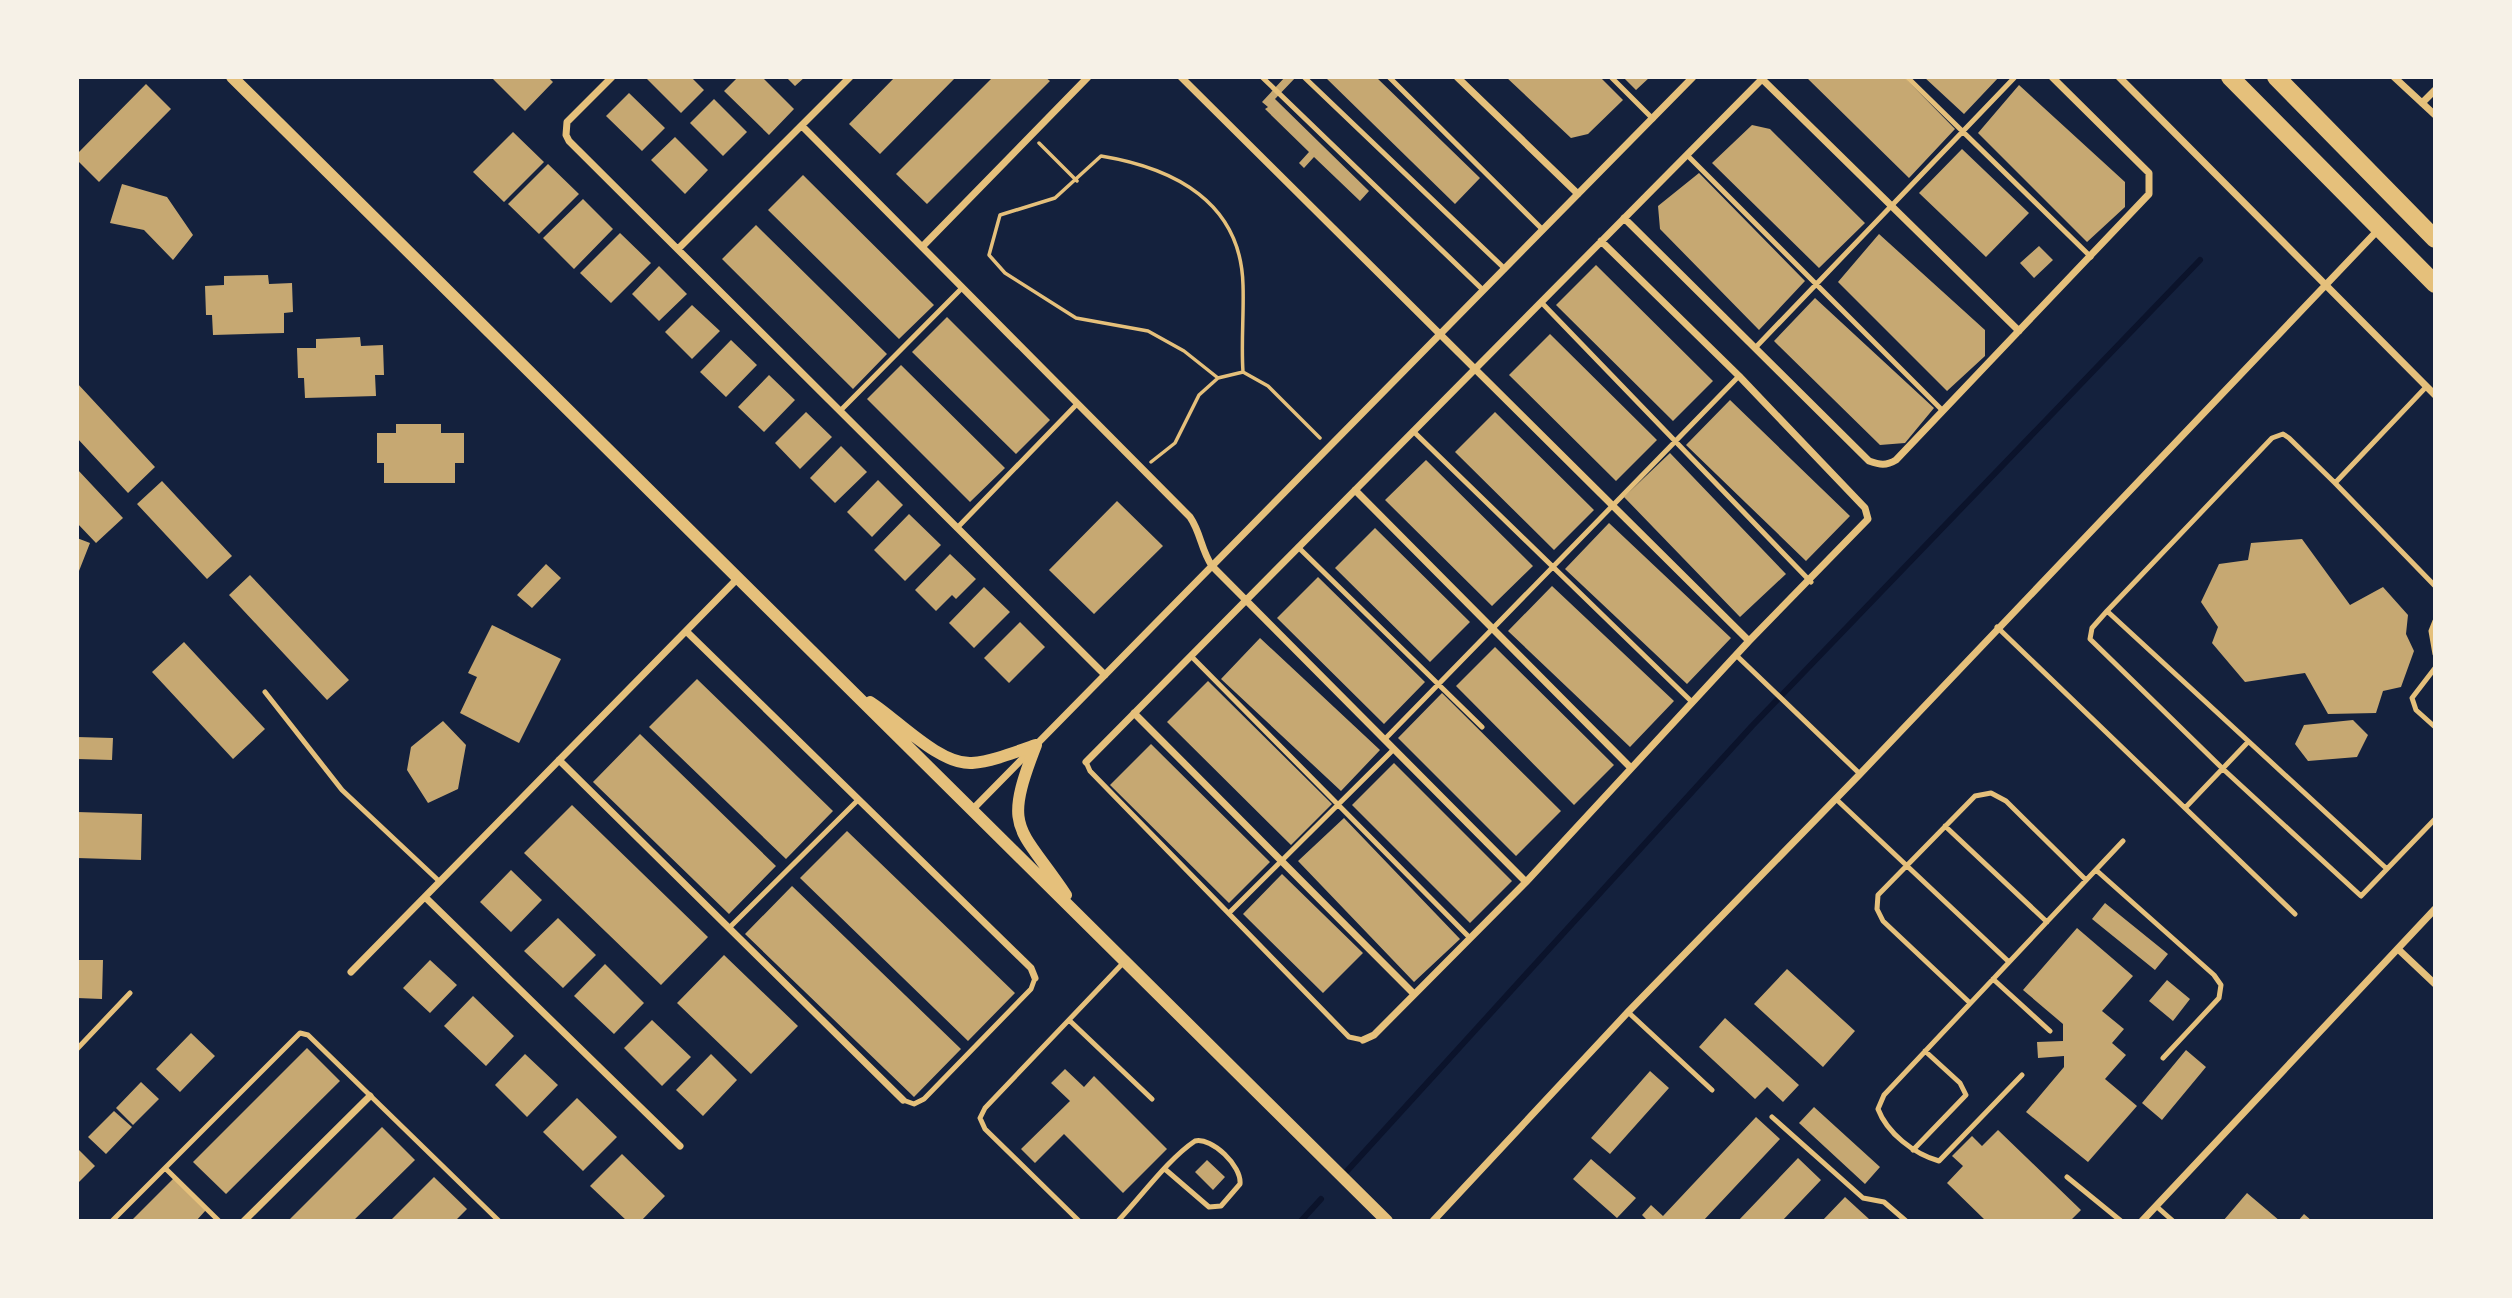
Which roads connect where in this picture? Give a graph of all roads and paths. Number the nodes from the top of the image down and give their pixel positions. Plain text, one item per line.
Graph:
1 (232, 77) edge
2 (612, 77) edge
3 (850, 77) edge
4 (1088, 77) edge
5 (1181, 77) edge
6 (1262, 77) edge
7 (1304, 77) edge
8 (1389, 77) edge
9 (1457, 77) edge
10 (1611, 77) edge
11 (1693, 77) edge
12 (1907, 77) edge
13 (2015, 77) edge
14 (2052, 77) edge
15 (2119, 77) edge
16 (2230, 77) edge
17 (2276, 77) edge
18 (2394, 77) edge
19 (1762, 78) edge
20 (2435, 90) edge
21 (2423, 103) junction
22 (2435, 115) edge
23 (1653, 119) junction
24 (803, 126) junction
25 (1962, 132) junction
26 (1031, 135) junction
27 (1687, 155) junction
28 (1077, 181) junction
29 (1578, 194) junction
30 (1891, 206) junction
31 (1624, 218) junction
32 (2379, 228) junction
33 (1543, 230) junction
34 (2435, 239) edge
35 (1601, 241) junction
36 (922, 247) junction
37 (678, 249) junction
38 (2091, 257) junction
39 (1505, 269) junction
40 (1816, 284) junction
41 (2435, 284) edge
42 (2324, 286) junction
43 (962, 288) junction
44 (1483, 290) junction
45 (1541, 302) junction
46 (2019, 331) junction
47 (1440, 334) junction
48 (1756, 347) junction
49 (1476, 368) junction
50 (1243, 372) junction
51 (1739, 376) junction
52 (1218, 378) junction
53 (2426, 387) junction
54 (2435, 396) edge
55 (1077, 404) junction
56 (841, 410) junction
57 (1943, 411) junction
58 (1413, 431) junction
59 (1676, 441) junction
60 (1328, 447) junction
61 (1143, 469) junction
62 (2335, 482) junction
63 (1355, 490) junction
64 (1613, 505) junction
65 (957, 528) junction
66 (1298, 547) junction
67 (1212, 566) junction
68 (1553, 567) junction
69 (738, 578) junction
70 (1811, 582) junction
71 (2435, 586) edge
72 (1245, 601) junction
73 (2107, 611) junction
74 (2435, 621) edge
75 (1997, 627) junction
76 (1493, 628) junction
77 (686, 631) junction
78 (1749, 641) junction
79 (2435, 654) edge
80 (1191, 656) junction
81 (1737, 656) junction
82 (2435, 668) edge
83 (1105, 675) junction
84 (1439, 682) junction
85 (849, 688) junction
86 (265, 692) dead end
87 (1692, 702) junction
88 (1134, 713) junction
89 (1482, 727) dead end
90 (2435, 727) edge
91 (1385, 739) junction
92 (2248, 742) junction
93 (1036, 745) junction
94 (1394, 749) junction
95 (559, 760) junction
96 (1086, 762) joint
97 (1631, 768) junction
98 (2222, 769) junction
99 (1860, 774) junction
100 (1836, 799) junction
101 (858, 800) junction
102 (1339, 804) junction
103 (2185, 808) junction
104 (972, 810) junction
105 (2435, 819) edge
106 (1945, 826) junction
107 (2123, 841) dead end
108 (1282, 860) junction
109 (1905, 865) junction
110 (2387, 869) junction
111 (2096, 870) junction
112 (2086, 880) junction
113 (440, 882) junction
114 (1526, 882) junction
115 (425, 897) junction
116 (2435, 909) edge
117 (1230, 912) junction
118 (2295, 914) dead end
119 (1082, 919) junction
120 (2047, 922) junction
121 (729, 928) junction
122 (1469, 937) junction
123 (2398, 949) junction
124 (1125, 961) junction
125 (2009, 962) junction
126 (351, 972) dead end
127 (1035, 978) joint
128 (1993, 979) junction
129 (2435, 984) edge
130 (130, 993) dead end
131 (1414, 994) junction
132 (1970, 1003) junction
133 (1628, 1012) junction
134 (1069, 1020) junction
135 (2050, 1031) dead end
136 (1363, 1040) joint
137 (77, 1049) edge
138 (1925, 1051) junction
139 (2162, 1058) dead end
140 (2022, 1075) dead end
141 (1712, 1090) dead end
142 (370, 1096) junction
143 (1152, 1099) dead end
144 (903, 1100) joint
145 (1772, 1117) dead end
146 (680, 1146) dead end
147 (1913, 1150) junction
148 (165, 1168) junction
149 (1166, 1170) junction
150 (2067, 1177) dead end
151 (2156, 1206) junction
152 (112, 1221) edge
153 (219, 1221) edge
154 (244, 1221) edge
155 (499, 1221) edge
156 (1079, 1221) edge
157 (1118, 1221) edge
158 (1387, 1221) edge
159 (1433, 1221) edge
160 (1906, 1221) edge
161 (2121, 1221) edge
162 (2142, 1221) edge
163 (2173, 1221) edge

1 - 69 street
2 - 37 street
3 - 24 street
4 - 26 street
5 - 47 street
6 - 44 lane
7 - 39 lane
8 - 33 lane
9 - 29 street
10 - 23 lane
11 - 23 street
12 - 25 lane
13 - 25 lane
14 - 38 street
15 - 42 street
16 - 32 highway
17 - 34 highway
18 - 21 street
19 - 27 street
19 - 30 street
20 - 21 street
21 - 22 street
23 - 29 street
24 - 36 street
24 - 37 street
25 - 30 lane
25 - 38 lane
26 - 28 path
26 - 36 street
27 - 31 street
27 - 40 lane
28 - 50 path
28 - 52 path
29 - 33 street
30 - 40 lane
30 - 46 street
31 - 35 street
31 - 48 street
32 - 41 highway
32 - 42 street
33 - 39 street
35 - 45 street
35 - 51 street
36 - 43 street
37 - 56 street
38 - 46 street
39 - 44 street
40 - 48 lane
40 - 57 lane
42 - 53 street
42 - 75 street
43 - 55 street
43 - 56 lane
44 - 47 street
45 - 49 street
45 - 59 lane
46 - 57 street
47 - 49 street
47 - 60 street
48 - 57 street
49 - 58 street
49 - 64 street
50 - 52 path
50 - 60 path
51 - 59 lane
51 - 70 street
52 - 61 path
53 - 54 street
53 - 62 lane
55 - 61 street
55 - 65 lane
56 - 65 street
58 - 63 street
58 - 68 lane
59 - 64 lane
59 - 70 lane
60 - 67 street
61 - 67 street
62 - 71 lane
62 - 73 lane
63 - 66 street
63 - 76 street
64 - 68 lane
64 - 78 street
65 - 83 street
66 - 72 street
66 - 84 lane
67 - 72 street
67 - 83 street
68 - 76 lane
68 - 87 lane
69 - 77 street
69 - 85 street
70 - 78 street
72 - 80 street
72 - 91 street
73 - 92 lane
73 - 98 lane
74 - 79 lane
75 - 99 street
75 - 103 lane
76 - 84 lane
76 - 97 street
77 - 95 street
77 - 101 street
78 - 81 street
80 - 88 street
80 - 102 lane
81 - 87 street
81 - 99 lane
82 - 90 lane
83 - 93 street
84 - 89 lane
84 - 91 lane
85 - 93 street
85 - 104 street
86 - 113 lane
87 - 97 street
88 - 96 street
88 - 108 street
91 - 94 street
92 - 98 lane
92 - 110 lane
93 - 104 street
93 - 119 street
94 - 102 lane
94 - 114 street
95 - 113 street
95 - 121 street
96 - 117 lane
97 - 114 street
98 - 103 lane
98 - 110 lane
99 - 100 street
100 - 109 lane
100 - 133 street
101 - 121 lane
101 - 127 street
102 - 108 lane
102 - 122 lane
103 - 118 lane
104 - 119 street
105 - 110 lane
106 - 109 lane
106 - 112 lane
106 - 120 lane
107 - 111 lane
108 - 117 lane
108 - 131 street
109 - 125 lane
109 - 132 lane
111 - 112 lane
111 - 139 lane
112 - 120 lane
113 - 115 street
114 - 122 street
115 - 126 street
115 - 146 street
116 - 123 street
117 - 136 lane
119 - 124 street
120 - 125 lane
121 - 144 street
122 - 131 street
123 - 129 street
123 - 151 street
124 - 134 lane
124 - 158 street
125 - 128 lane
127 - 144 lane
128 - 132 lane
128 - 135 lane
130 - 137 lane
131 - 136 street
132 - 138 lane
133 - 141 lane
133 - 159 street
134 - 143 lane
134 - 156 lane
138 - 147 lane
138 - 147 lane
140 - 147 lane
142 - 148 lane
142 - 154 street
142 - 155 lane
145 - 160 lane
148 - 152 lane
148 - 153 lane
149 - 149 lane
149 - 157 lane
150 - 161 lane
151 - 162 street
151 - 163 lane

